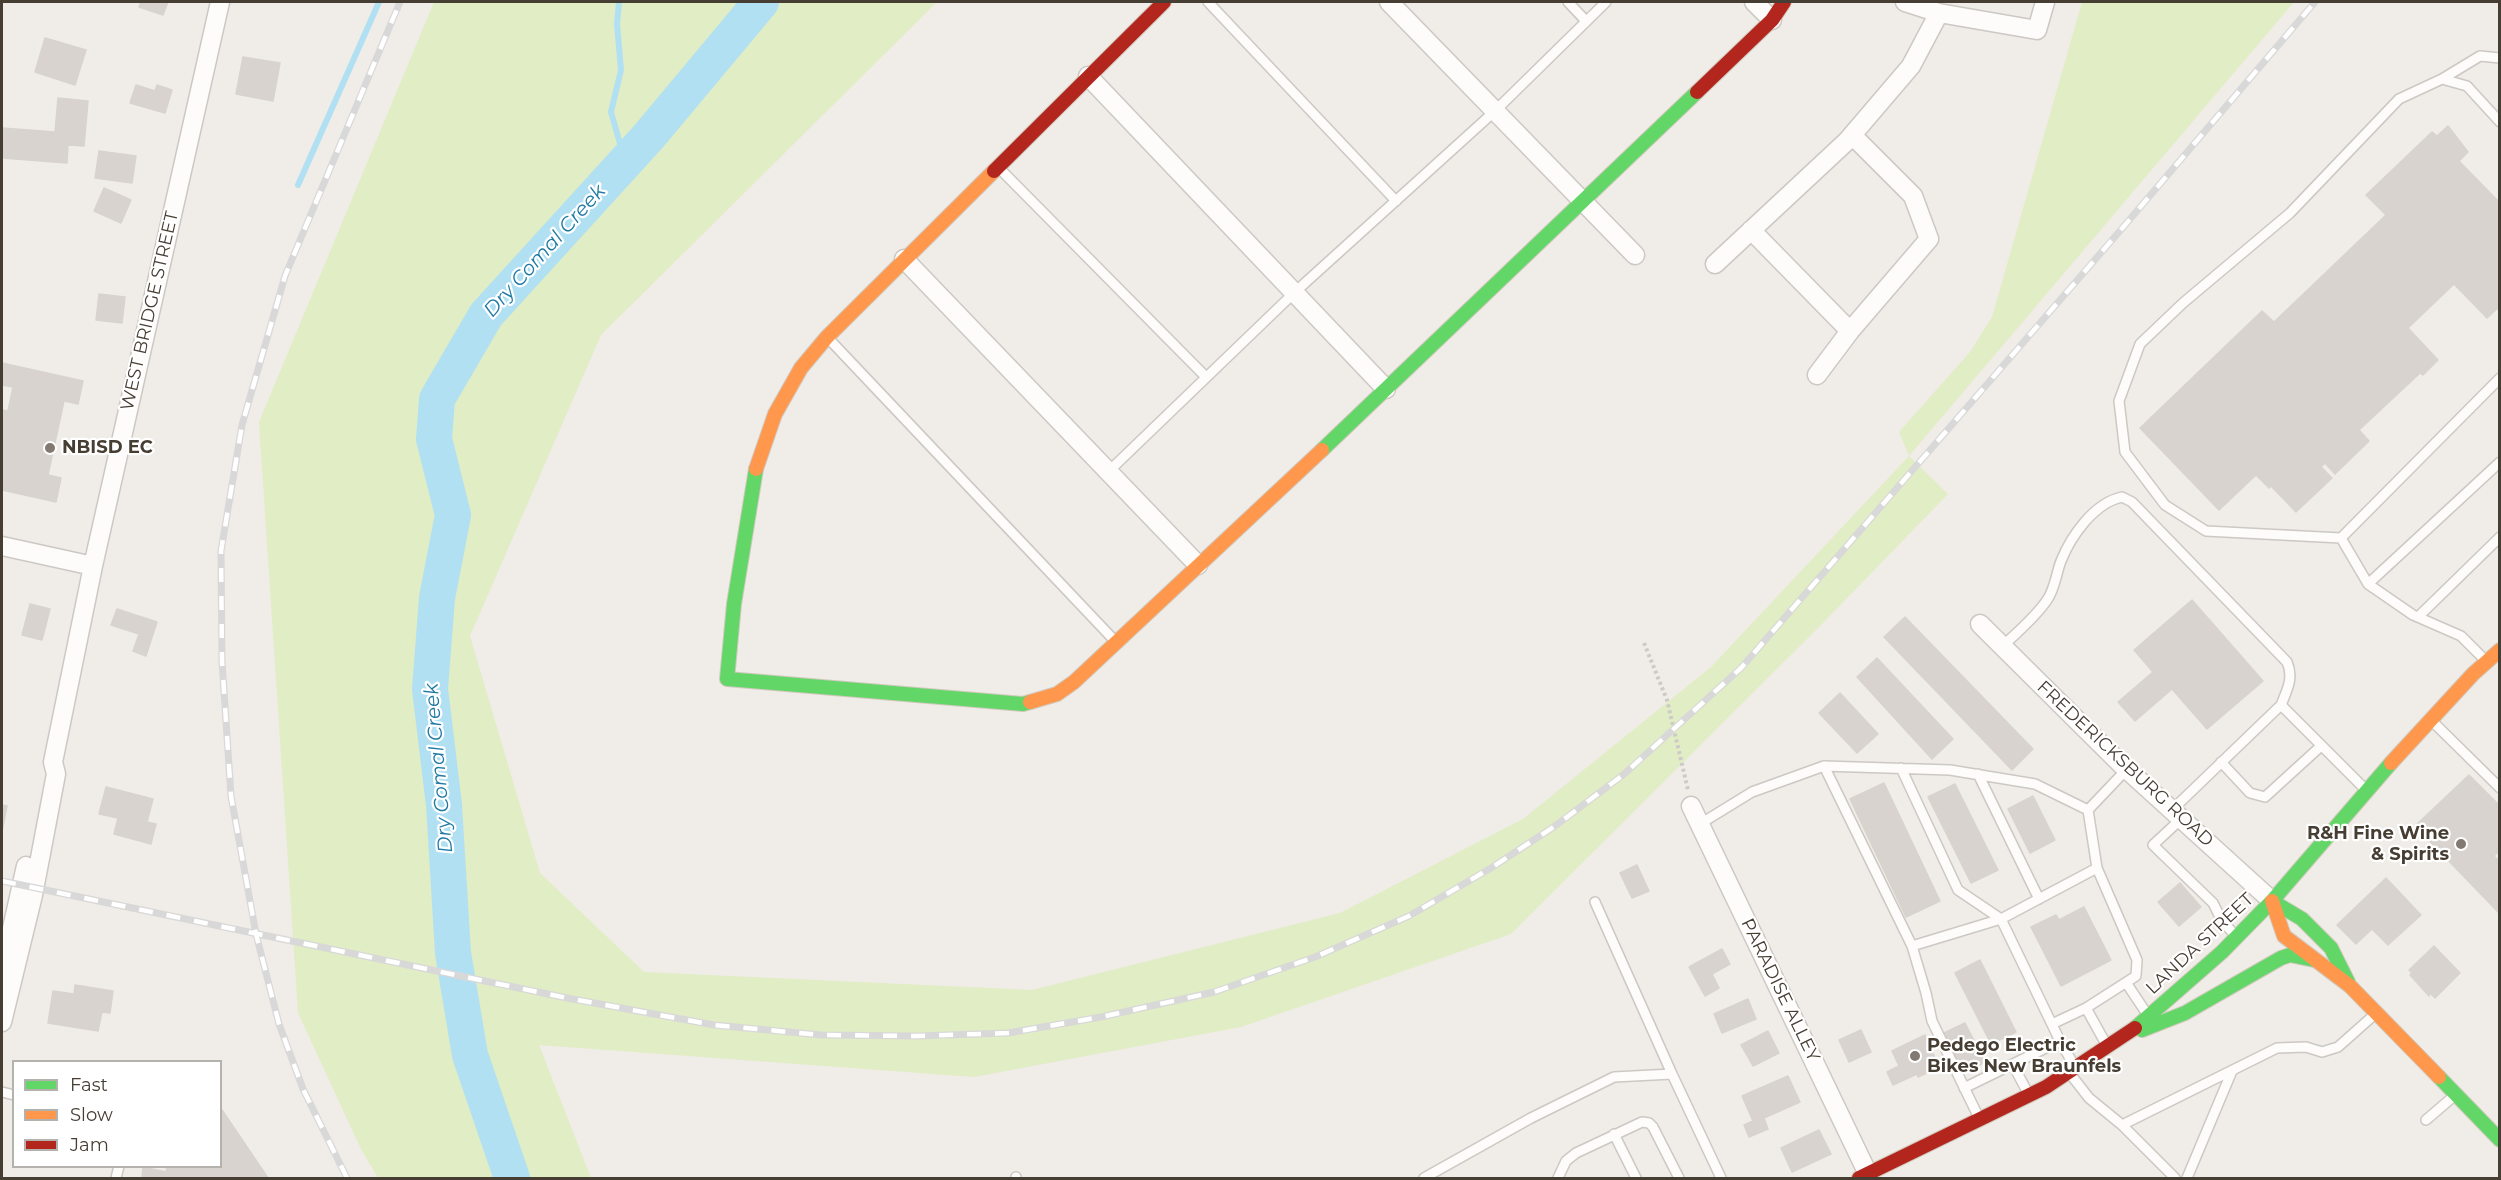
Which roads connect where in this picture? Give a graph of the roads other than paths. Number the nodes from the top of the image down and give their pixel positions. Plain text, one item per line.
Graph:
1 (220, 2) edge
2 (1164, 2) edge
3 (1208, 2) edge
4 (1389, 2) edge
5 (1568, 2) edge
6 (1606, 2) edge
7 (1754, 2) edge
8 (1784, 2) edge
9 (1905, 2) edge
10 (2045, 2) edge
11 (1939, 13) junction
12 (1772, 20) junction
13 (1586, 21) junction
14 (2499, 58) edge
15 (1088, 76) junction
16 (2442, 79) junction
17 (1495, 111) junction
18 (2499, 122) edge
19 (1852, 135) junction
20 (998, 166) junction
21 (1582, 200) junction
22 (1396, 201) junction
23 (1752, 230) junction
24 (1635, 255) dead end
25 (904, 259) junction
26 (1715, 264) dead end
27 (1295, 292) junction
28 (1850, 332) junction
29 (827, 337) junction
30 (1817, 375) dead end
31 (1206, 377) junction
32 (2499, 378) edge
33 (1386, 389) junction
34 (2499, 462) edge
35 (1108, 472) junction
36 (2499, 537) edge
37 (2341, 538) junction
38 (2, 546) edge
39 (1198, 565) junction
40 (93, 566) junction
41 (2368, 584) junction
42 (2418, 617) junction
43 (1980, 624) dead end
44 (1116, 642) junction
45 (2002, 647) junction
46 (2499, 650) edge
47 (2487, 662) junction
48 (2281, 705) junction
49 (2432, 720) junction
50 (2321, 746) junction
51 (53, 762) junction
52 (2221, 762) junction
53 (1824, 766) junction
54 (1901, 768) junction
55 (2127, 770) junction
56 (1978, 774) junction
57 (2499, 788) edge
58 (2367, 791) junction
59 (1691, 806) road end
60 (2088, 810) junction
61 (2176, 814) junction
62 (1700, 824) junction
63 (2097, 868) junction
64 (2039, 899) junction
65 (1595, 902) dead end
66 (2272, 902) junction
67 (2001, 919) junction
68 (2237, 936) junction
69 (1912, 946) junction
70 (2314, 960) junction
71 (2, 973) edge
72 (2127, 984) junction
73 (2350, 986) junction
74 (2086, 1008) junction
75 (2375, 1013) junction
76 (2152, 1021) junction
77 (2, 1023) edge
78 (2052, 1024) junction
79 (2060, 1041) junction
80 (2109, 1049) junction
81 (2013, 1065) junction
82 (2073, 1071) junction
83 (2232, 1071) junction
84 (1672, 1074) junction
85 (1964, 1088) junction
86 (2456, 1094) junction
87 (2029, 1095) junction
88 (1981, 1120) junction
89 (2426, 1120) dead end
90 (2122, 1125) junction
91 (1614, 1134) junction
92 (2499, 1140) edge
93 (1863, 1176) edge
94 (1424, 1179) edge
95 (1558, 1179) edge
96 (1636, 1179) edge
97 (1679, 1179) edge
98 (1721, 1179) edge
99 (2175, 1179) edge
100 (2187, 1179) edge

1 - 40 street, WEST BRIDGE STREET
2 - 15 street
3 - 22 lane
4 - 17 street
5 - 13 lane
6 - 13 lane
7 - 12 street
8 - 12 street
9 - 11 street
10 - 11 street
11 - 19 street
12 - 21 street
13 - 17 lane
14 - 16 lane
15 - 20 street
15 - 27 street
16 - 18 lane
16 - 37 lane
17 - 21 street
17 - 22 lane
19 - 23 street
19 - 28 street
20 - 25 street
20 - 31 lane
21 - 24 street
21 - 33 street
22 - 27 lane
23 - 26 street
23 - 28 street
25 - 29 street
25 - 35 street
27 - 31 lane
27 - 33 street
28 - 30 street
29 - 44 lane
29 - 44 street
31 - 35 lane
32 - 37 lane
33 - 39 street
34 - 41 lane
35 - 39 street
36 - 42 lane
37 - 41 lane
38 - 40 street
39 - 44 street
40 - 51 street, WEST BRIDGE STREET
41 - 42 lane
42 - 47 lane
43 - 45 street, FREDERICKSBURG ROAD
45 - 48 lane
45 - 55 street, FREDERICKSBURG ROAD
46 - 47 street, LANDA STREET
47 - 49 street, LANDA STREET
48 - 50 lane
48 - 52 lane
49 - 57 lane
49 - 58 street, LANDA STREET
50 - 52 lane
50 - 58 lane
51 - 71 street, WEST BRIDGE STREET
51 - 77 street, WEST BRIDGE STREET
52 - 61 lane
53 - 54 lane
53 - 62 lane
53 - 69 lane
54 - 56 lane
54 - 67 lane
55 - 60 lane
55 - 61 street, FREDERICKSBURG ROAD
56 - 60 lane
56 - 64 lane
58 - 66 street, LANDA STREET
59 - 62 street, PARADISE ALLEY
60 - 63 lane
61 - 66 street, FREDERICKSBURG ROAD
61 - 68 lane
62 - 93 street, PARADISE ALLEY
63 - 64 lane
63 - 72 lane
64 - 67 lane
65 - 84 lane
66 - 68 street, LANDA STREET
66 - 70 street, FREDERICKSBURG ROAD
66 - 73 street, FREDERICKSBURG ROAD
67 - 69 lane
67 - 78 lane
68 - 76 street, LANDA STREET
69 - 85 lane
70 - 73 street, FREDERICKSBURG ROAD
70 - 76 street
72 - 74 lane
72 - 76 lane
73 - 75 street, FREDERICKSBURG ROAD
74 - 78 lane
74 - 80 lane
75 - 83 lane
75 - 86 street, FREDERICKSBURG ROAD
76 - 80 street
78 - 79 lane
79 - 81 lane
79 - 82 lane
80 - 82 street
81 - 85 lane
81 - 87 lane
82 - 87 street
82 - 90 lane
83 - 90 lane
83 - 100 lane
84 - 94 lane
84 - 98 lane
85 - 88 lane
86 - 89 lane
86 - 92 street, FREDERICKSBURG ROAD
87 - 88 street
88 - 93 street
90 - 99 lane
91 - 95 lane
91 - 96 lane
91 - 97 lane

